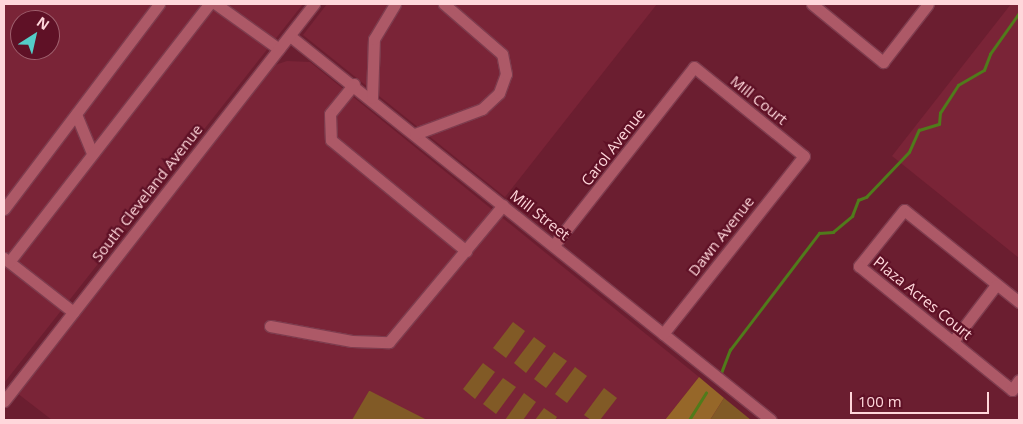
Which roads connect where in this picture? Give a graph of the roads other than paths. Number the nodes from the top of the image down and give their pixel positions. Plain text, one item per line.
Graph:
1 (159, 4) edge
2 (208, 4) edge
3 (216, 4) edge
4 (314, 4) edge
5 (395, 4) edge
6 (444, 4) edge
7 (812, 4) edge
8 (928, 4) edge
9 (290, 36) junction
10 (279, 49) junction
11 (694, 67) joint
12 (354, 84) junction
13 (372, 98) junction
14 (76, 114) junction
15 (415, 134) junction
16 (92, 153) junction
17 (804, 156) joint
18 (503, 205) junction
19 (4, 209) edge
20 (554, 245) junction
21 (466, 251) junction
22 (6, 260) edge
23 (996, 285) junction
24 (1019, 302) edge
25 (73, 312) junction
26 (270, 326) dead end
27 (663, 334) junction
28 (954, 340) junction
29 (1019, 380) edge
30 (4, 401) edge
31 (771, 420) edge

1 - 14 street
2 - 16 street
3 - 10 street
4 - 9 street, South Cleveland Avenue
5 - 13 street
6 - 15 street
7 - 8 street
9 - 10 street, South Cleveland Avenue
9 - 12 street, Mill Street
10 - 25 street, South Cleveland Avenue
11 - 17 street, Mill Court
11 - 20 street, Carol Avenue
12 - 13 street, Mill Street
12 - 21 street
13 - 15 street, Mill Street
14 - 16 street
14 - 19 street
15 - 18 street, Mill Street
16 - 22 street
17 - 27 street, Dawn Avenue
18 - 20 street, Mill Street
18 - 21 street
20 - 27 street, Mill Street
21 - 26 street
22 - 25 street
23 - 24 street, Plaza Acres Court
23 - 28 street
23 - 28 street, Plaza Acres Court
25 - 30 street, South Cleveland Avenue
27 - 31 street, Mill Street
28 - 29 street, Plaza Acres Court

